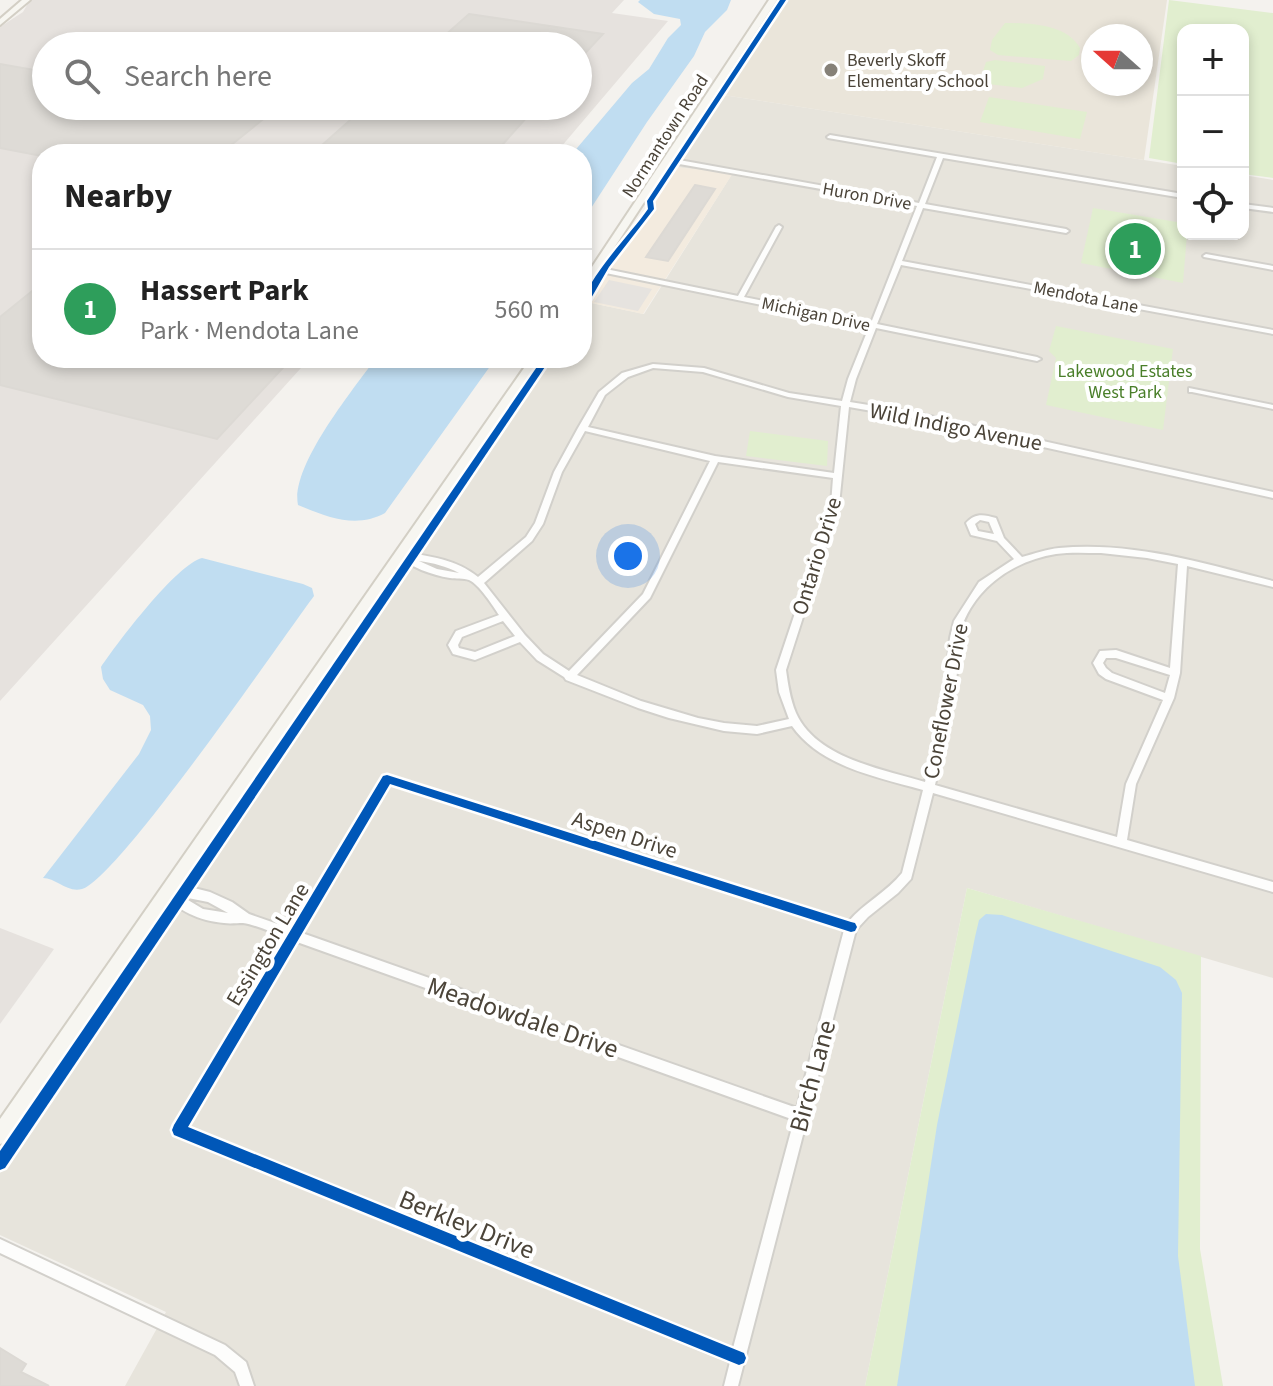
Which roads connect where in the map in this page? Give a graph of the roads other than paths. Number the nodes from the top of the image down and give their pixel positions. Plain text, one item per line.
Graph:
1 (26, 0) edge
2 (773, 0) edge
3 (0, 23) edge
4 (830, 137) dead end
5 (941, 155) junction
6 (668, 160) junction
7 (1177, 195) edge
8 (920, 206) junction
9 (1249, 207) edge
10 (1273, 210) edge
11 (779, 227) dead end
12 (1066, 231) dead end
13 (1206, 256) dead end
14 (898, 262) junction
15 (1273, 268) edge
16 (596, 269) junction
17 (592, 275) edge
18 (740, 298) junction
19 (873, 326) junction
20 (1273, 332) edge
21 (1037, 359) dead end
22 (529, 368) edge
23 (1192, 390) dead end
24 (845, 405) junction
25 (1273, 407) edge
26 (582, 428) junction
27 (715, 459) junction
28 (839, 476) junction
29 (1273, 495) edge
30 (1000, 539) dead end
31 (401, 555) junction
32 (1021, 561) junction
33 (1183, 562) junction
34 (475, 579) junction
35 (1273, 584) edge
36 (506, 616) junction
37 (521, 638) junction
38 (1175, 673) junction
39 (569, 677) junction
40 (1169, 698) junction
41 (792, 722) junction
42 (387, 779) joint
43 (928, 789) junction
44 (1121, 844) junction
45 (1273, 887) edge
46 (169, 891) junction
47 (245, 918) junction
48 (851, 927) junction
49 (295, 937) junction
50 (801, 1116) junction
51 (179, 1130) joint
52 (0, 1135) edge
53 (0, 1246) edge
54 (739, 1358) junction
55 (247, 1386) edge
56 (731, 1386) edge

1 - 3 street
2 - 6 street, Normantown Road
4 - 5 street
5 - 7 street
5 - 8 street, Ontario Drive
6 - 8 street, Huron Drive
6 - 16 street, Normantown Road
8 - 12 street, Huron Drive
8 - 14 street, Ontario Drive
9 - 10 street
11 - 18 street
13 - 15 street
14 - 19 street, Ontario Drive
14 - 20 street, Mendota Lane
16 - 17 street, Normantown Road
16 - 18 street, Michigan Drive
18 - 19 street, Michigan Drive
19 - 21 street, Michigan Drive
19 - 24 street, Ontario Drive
22 - 31 street
23 - 25 street
24 - 26 street, Wild Indigo Avenue
24 - 28 street, Ontario Drive
24 - 29 street, Wild Indigo Avenue
26 - 27 street
26 - 34 street
27 - 28 street
27 - 39 street
28 - 41 street, Ontario Drive
30 - 32 street
31 - 34 street
31 - 46 street
32 - 33 street, Coneflower Drive
32 - 43 street, Coneflower Drive
33 - 35 street, Coneflower Drive
33 - 38 street
34 - 36 street
36 - 37 street
36 - 37 street
37 - 39 street
38 - 40 street
38 - 40 street
39 - 41 street
40 - 44 street
41 - 43 street
42 - 48 street, Aspen Drive
42 - 49 street, Essington Lane
43 - 44 street
43 - 48 street
44 - 45 street
46 - 47 street, Meadowdale Drive
46 - 47 street, Meadowdale Drive
46 - 52 street
47 - 49 street, Meadowdale Drive
48 - 50 street, Birch Lane
49 - 50 street, Meadowdale Drive
49 - 51 street, Essington Lane
50 - 54 street, Birch Lane
51 - 54 street, Berkley Drive
53 - 55 street
54 - 56 street, Birch Lane

